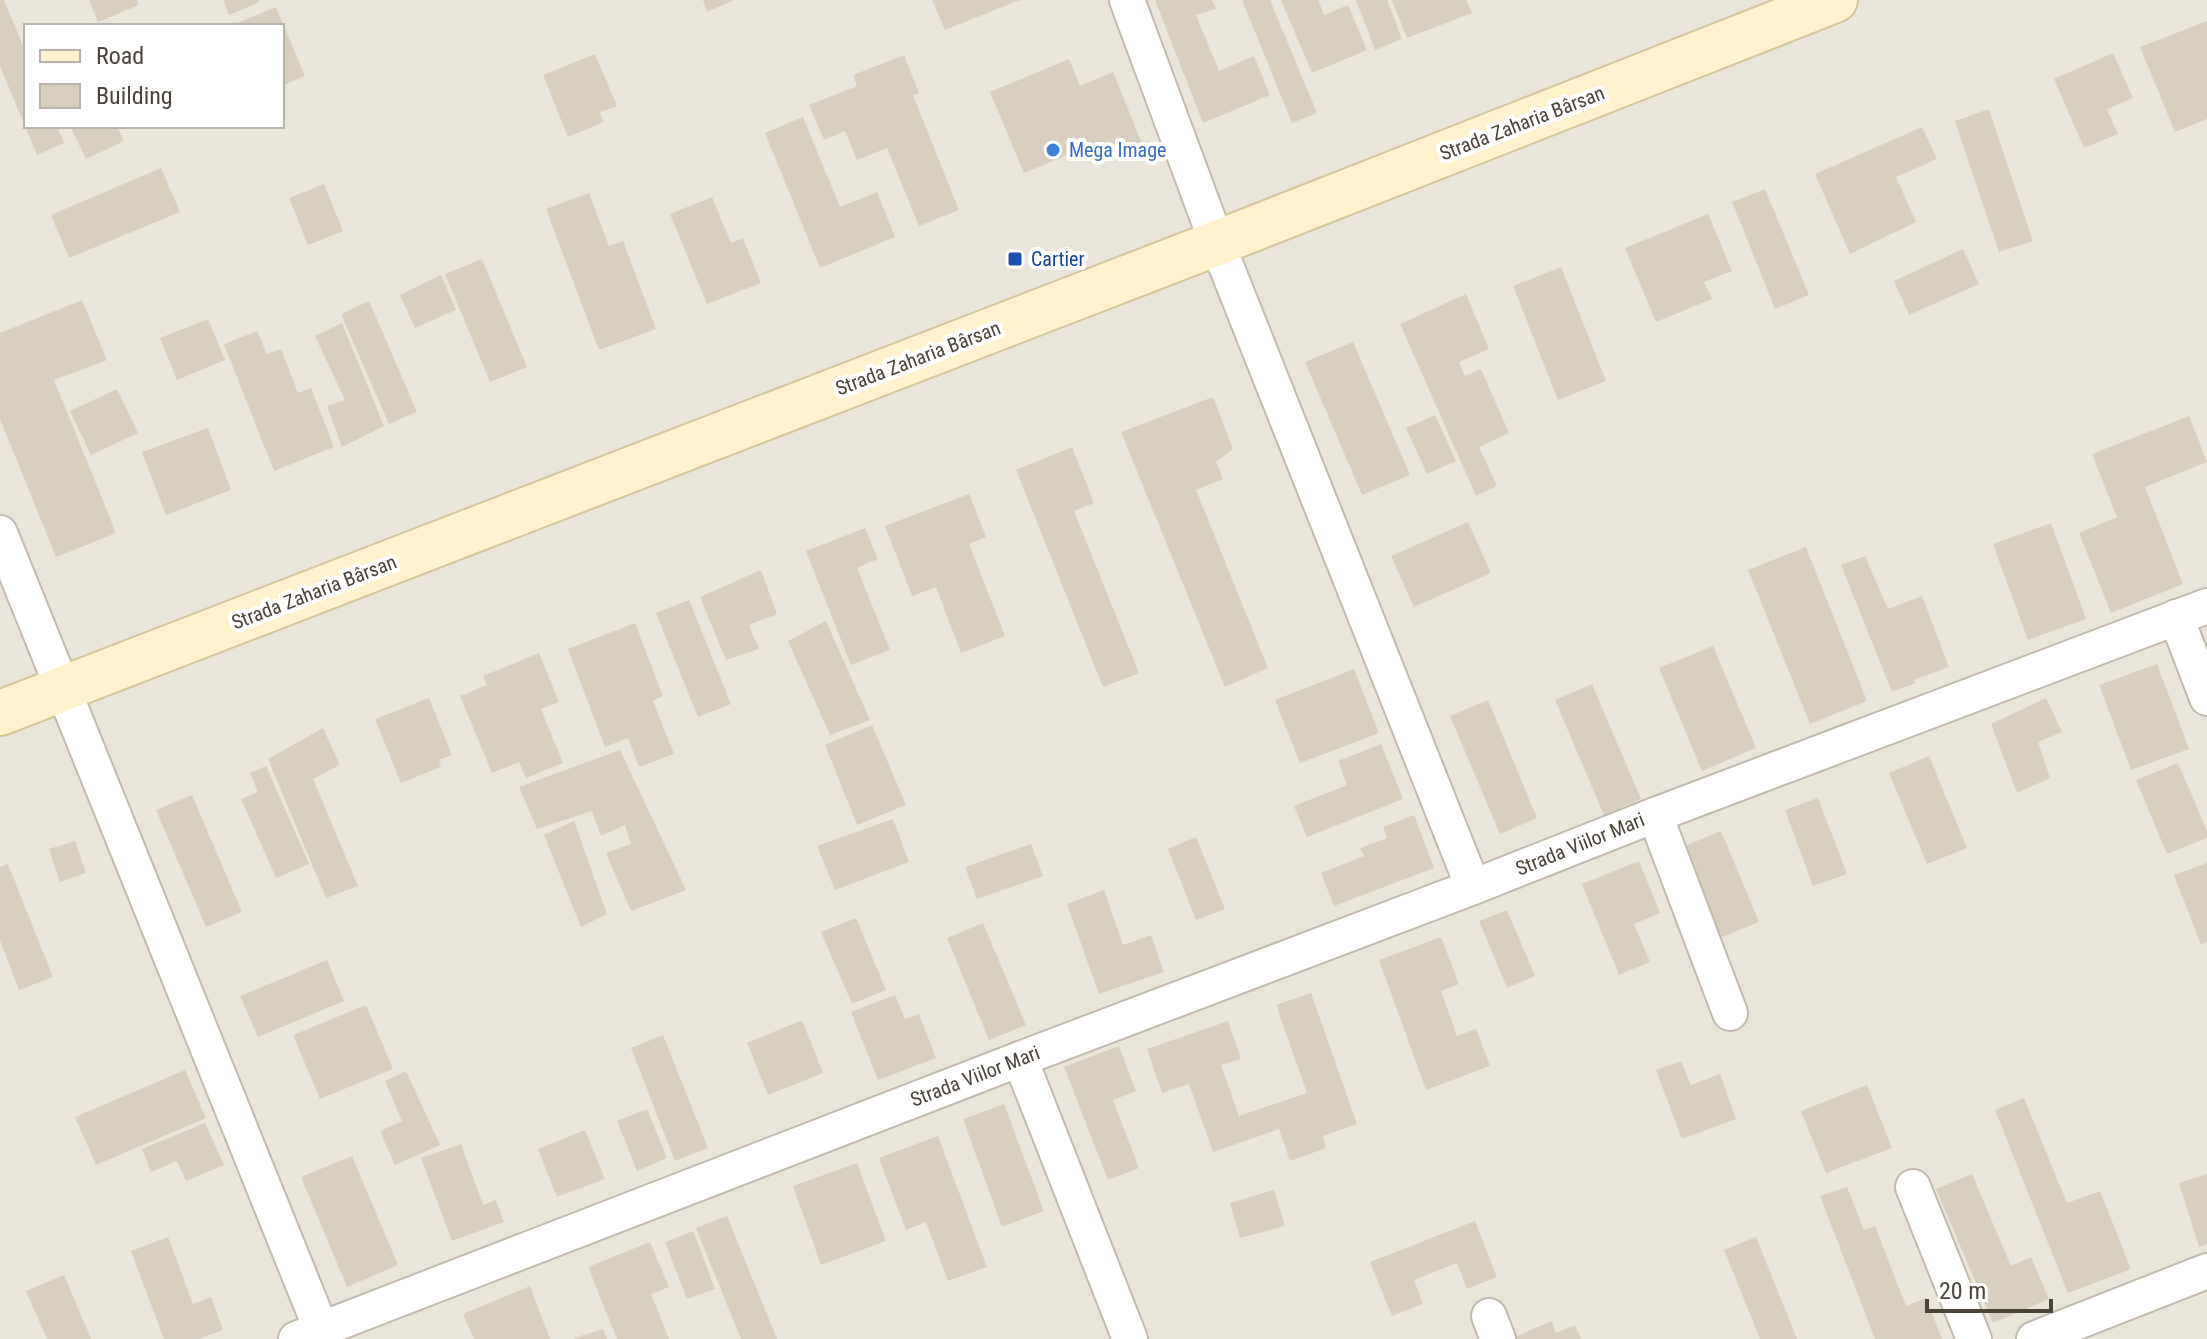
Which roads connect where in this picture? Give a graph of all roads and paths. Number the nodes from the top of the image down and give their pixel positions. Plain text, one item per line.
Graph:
1 (1127, 0) edge
2 (1835, 0) edge
3 (1217, 243) junction
4 (0, 533) edge
5 (2192, 612) edge
6 (61, 689) junction
7 (2207, 698) edge
8 (0, 713) edge
9 (1655, 815) junction
10 (1473, 887) junction
11 (1730, 1013) dead end
12 (1020, 1059) junction
13 (1913, 1187) dead end
14 (2207, 1271) edge
15 (308, 1334) edge
16 (1130, 1339) edge
17 (1974, 1339) edge
18 (2034, 1339) edge

1 - 3 street
2 - 3 main road, Strada Zaharia Bârsan
3 - 6 main road, Strada Zaharia Bârsan
3 - 10 street
4 - 6 street
5 - 7 street, Strada Viilor Mari
5 - 9 street, Strada Viilor Mari
6 - 8 main road, Strada Zaharia Bârsan
6 - 15 street
9 - 10 street, Strada Viilor Mari
9 - 11 street, Strada Viilor Mari
10 - 12 street, Strada Viilor Mari
12 - 15 street, Strada Viilor Mari
12 - 16 street
13 - 17 street
14 - 18 street

